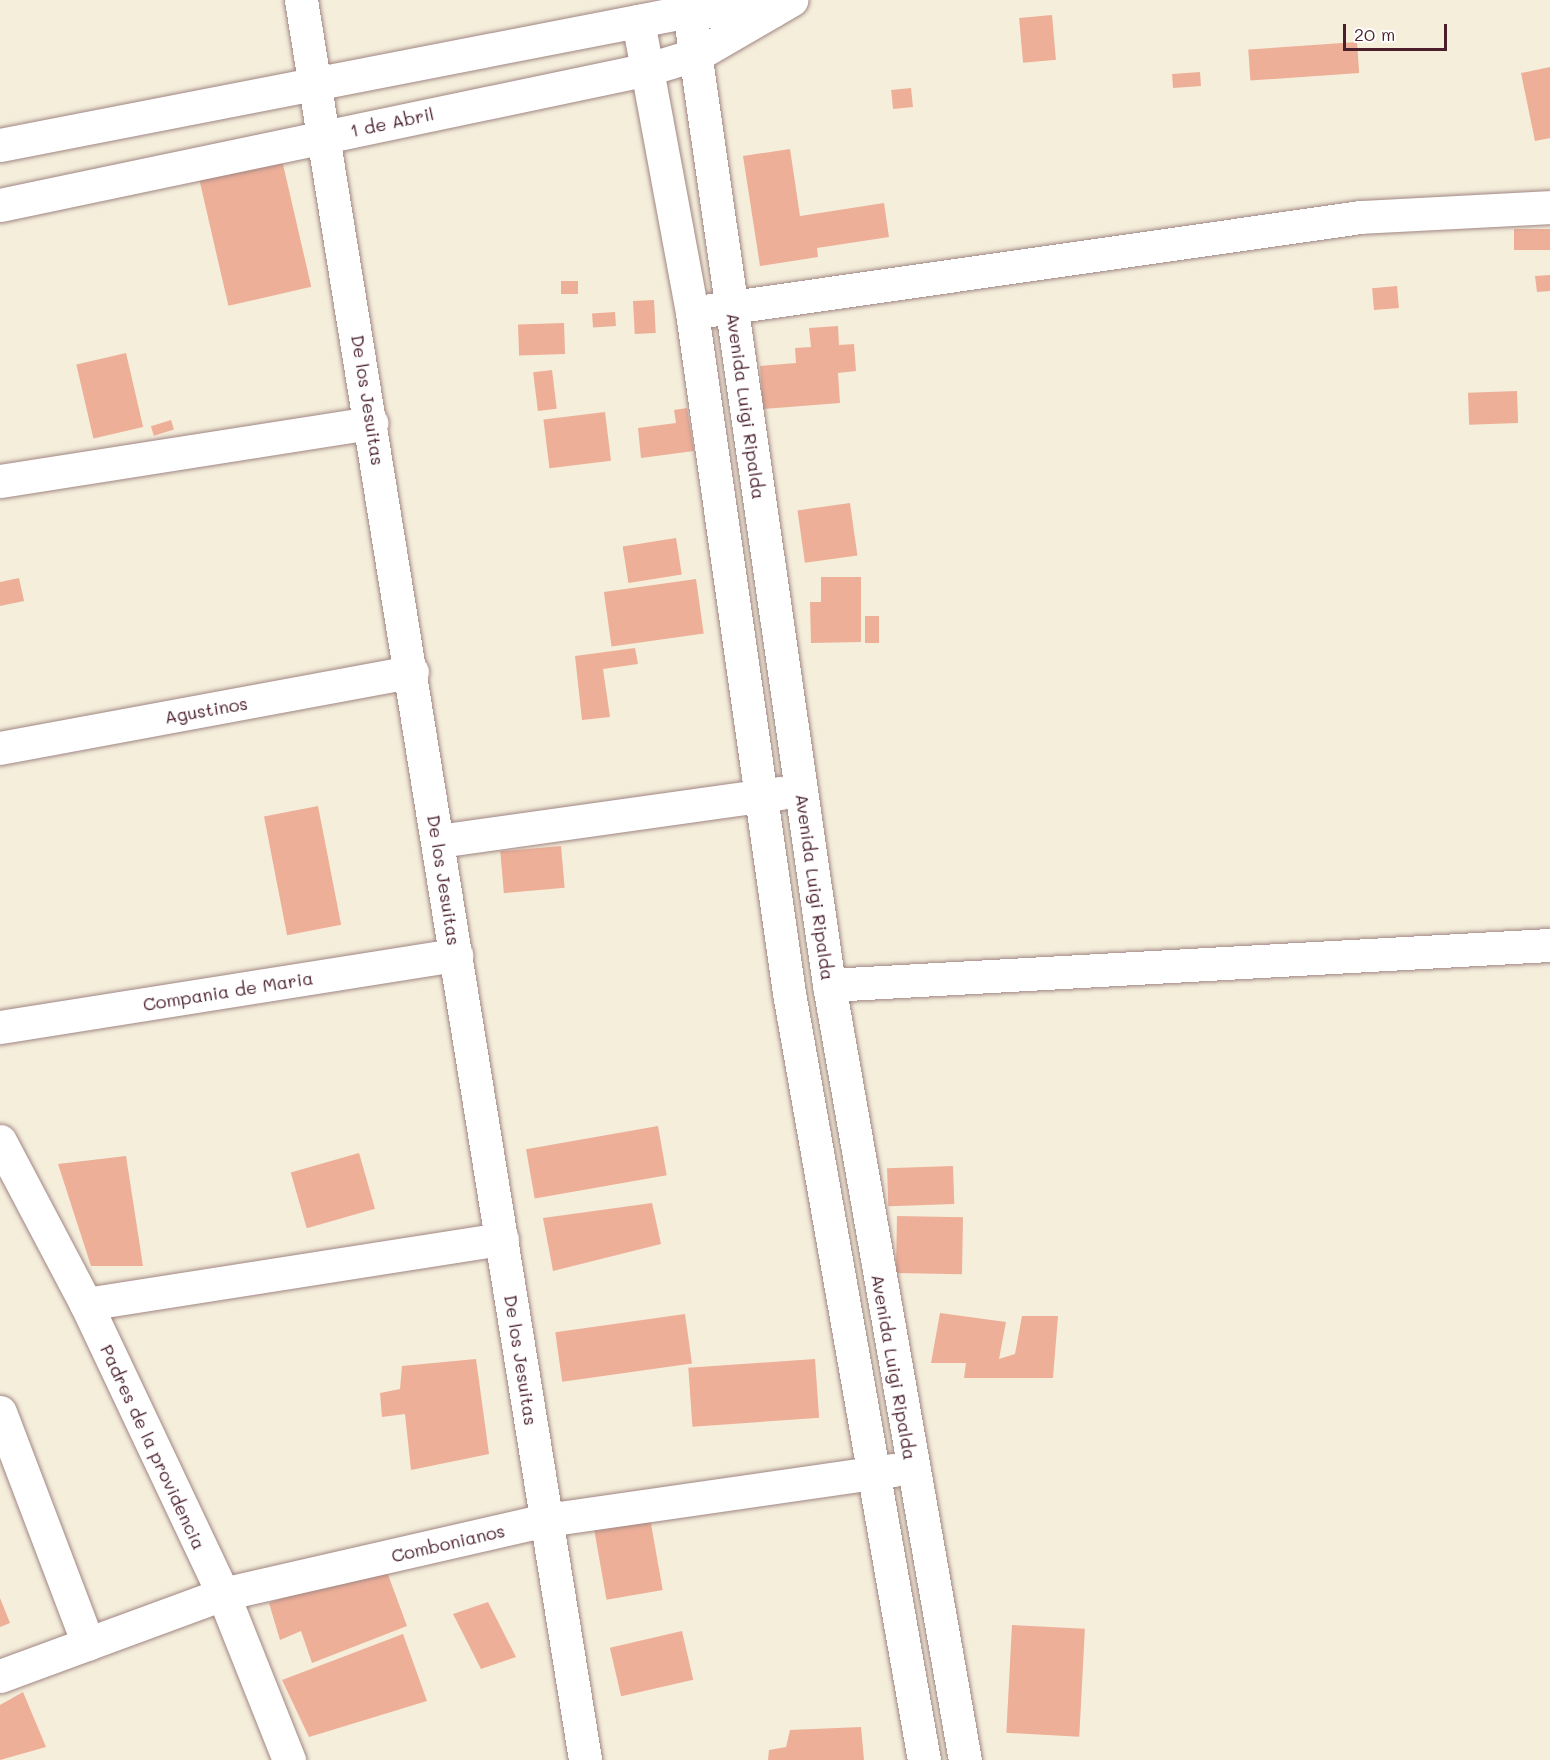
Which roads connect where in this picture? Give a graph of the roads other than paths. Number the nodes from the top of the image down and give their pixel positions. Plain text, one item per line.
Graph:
1 (301, 0) edge
2 (782, 5) edge
3 (689, 11) junction
4 (638, 21) junction
5 (698, 54) junction
6 (648, 69) junction
7 (318, 83) junction
8 (326, 135) junction
9 (0, 145) edge
10 (0, 205) edge
11 (1550, 207) edge
12 (731, 305) junction
13 (692, 314) junction
14 (372, 423) junction
15 (0, 481) edge
16 (412, 672) junction
17 (0, 748) edge
18 (801, 791) junction
19 (761, 796) junction
20 (438, 841) junction
21 (1550, 945) edge
22 (456, 955) junction
23 (828, 985) junction
24 (0, 1027) edge
25 (0, 1141) edge
26 (502, 1239) junction
27 (86, 1304) junction
28 (0, 1412) edge
29 (911, 1466) junction
30 (871, 1474) junction
31 (546, 1520) junction
32 (223, 1594) junction
33 (88, 1644) junction
34 (0, 1676) edge
35 (289, 1760) edge
36 (585, 1760) edge
37 (924, 1760) edge
38 (965, 1760) edge

1 - 7 street, De los Jesuitas
2 - 3 street, 1 de Abril
2 - 5 street, 1 de Abril
3 - 4 street, 1 de Abril
3 - 5 street, Avenida Luigi Ripalda
4 - 6 street
4 - 7 street, 1 de Abril
5 - 6 street, 1 de Abril
5 - 12 street, Avenida Luigi Ripalda
6 - 8 street, 1 de Abril
6 - 13 street
7 - 8 street, De los Jesuitas
7 - 9 street, 1 de Abril
8 - 10 street, 1 de Abril
8 - 14 street, De los Jesuitas
11 - 12 street
12 - 13 street
12 - 18 street, Avenida Luigi Ripalda
13 - 19 street
14 - 15 street
14 - 16 street, De los Jesuitas
16 - 17 street, Agustinos
16 - 20 street, De los Jesuitas
18 - 19 street
18 - 23 street, Avenida Luigi Ripalda
19 - 20 street
19 - 30 street
20 - 22 street, De los Jesuitas
21 - 23 street
22 - 24 street, Compania de Maria
22 - 26 street, De los Jesuitas
23 - 29 street, Avenida Luigi Ripalda
25 - 27 street, Padres de la providencia
26 - 27 street
26 - 31 street, De los Jesuitas
27 - 32 street, Padres de la providencia
28 - 33 street
29 - 30 street, Combonianos
29 - 38 street, Avenida Luigi Ripalda
30 - 31 street, Combonianos
30 - 37 street
31 - 32 street, Combonianos
31 - 36 street, De los Jesuitas
32 - 33 street, Combonianos
32 - 35 street, Padres de la providencia
33 - 34 street, Combonianos

